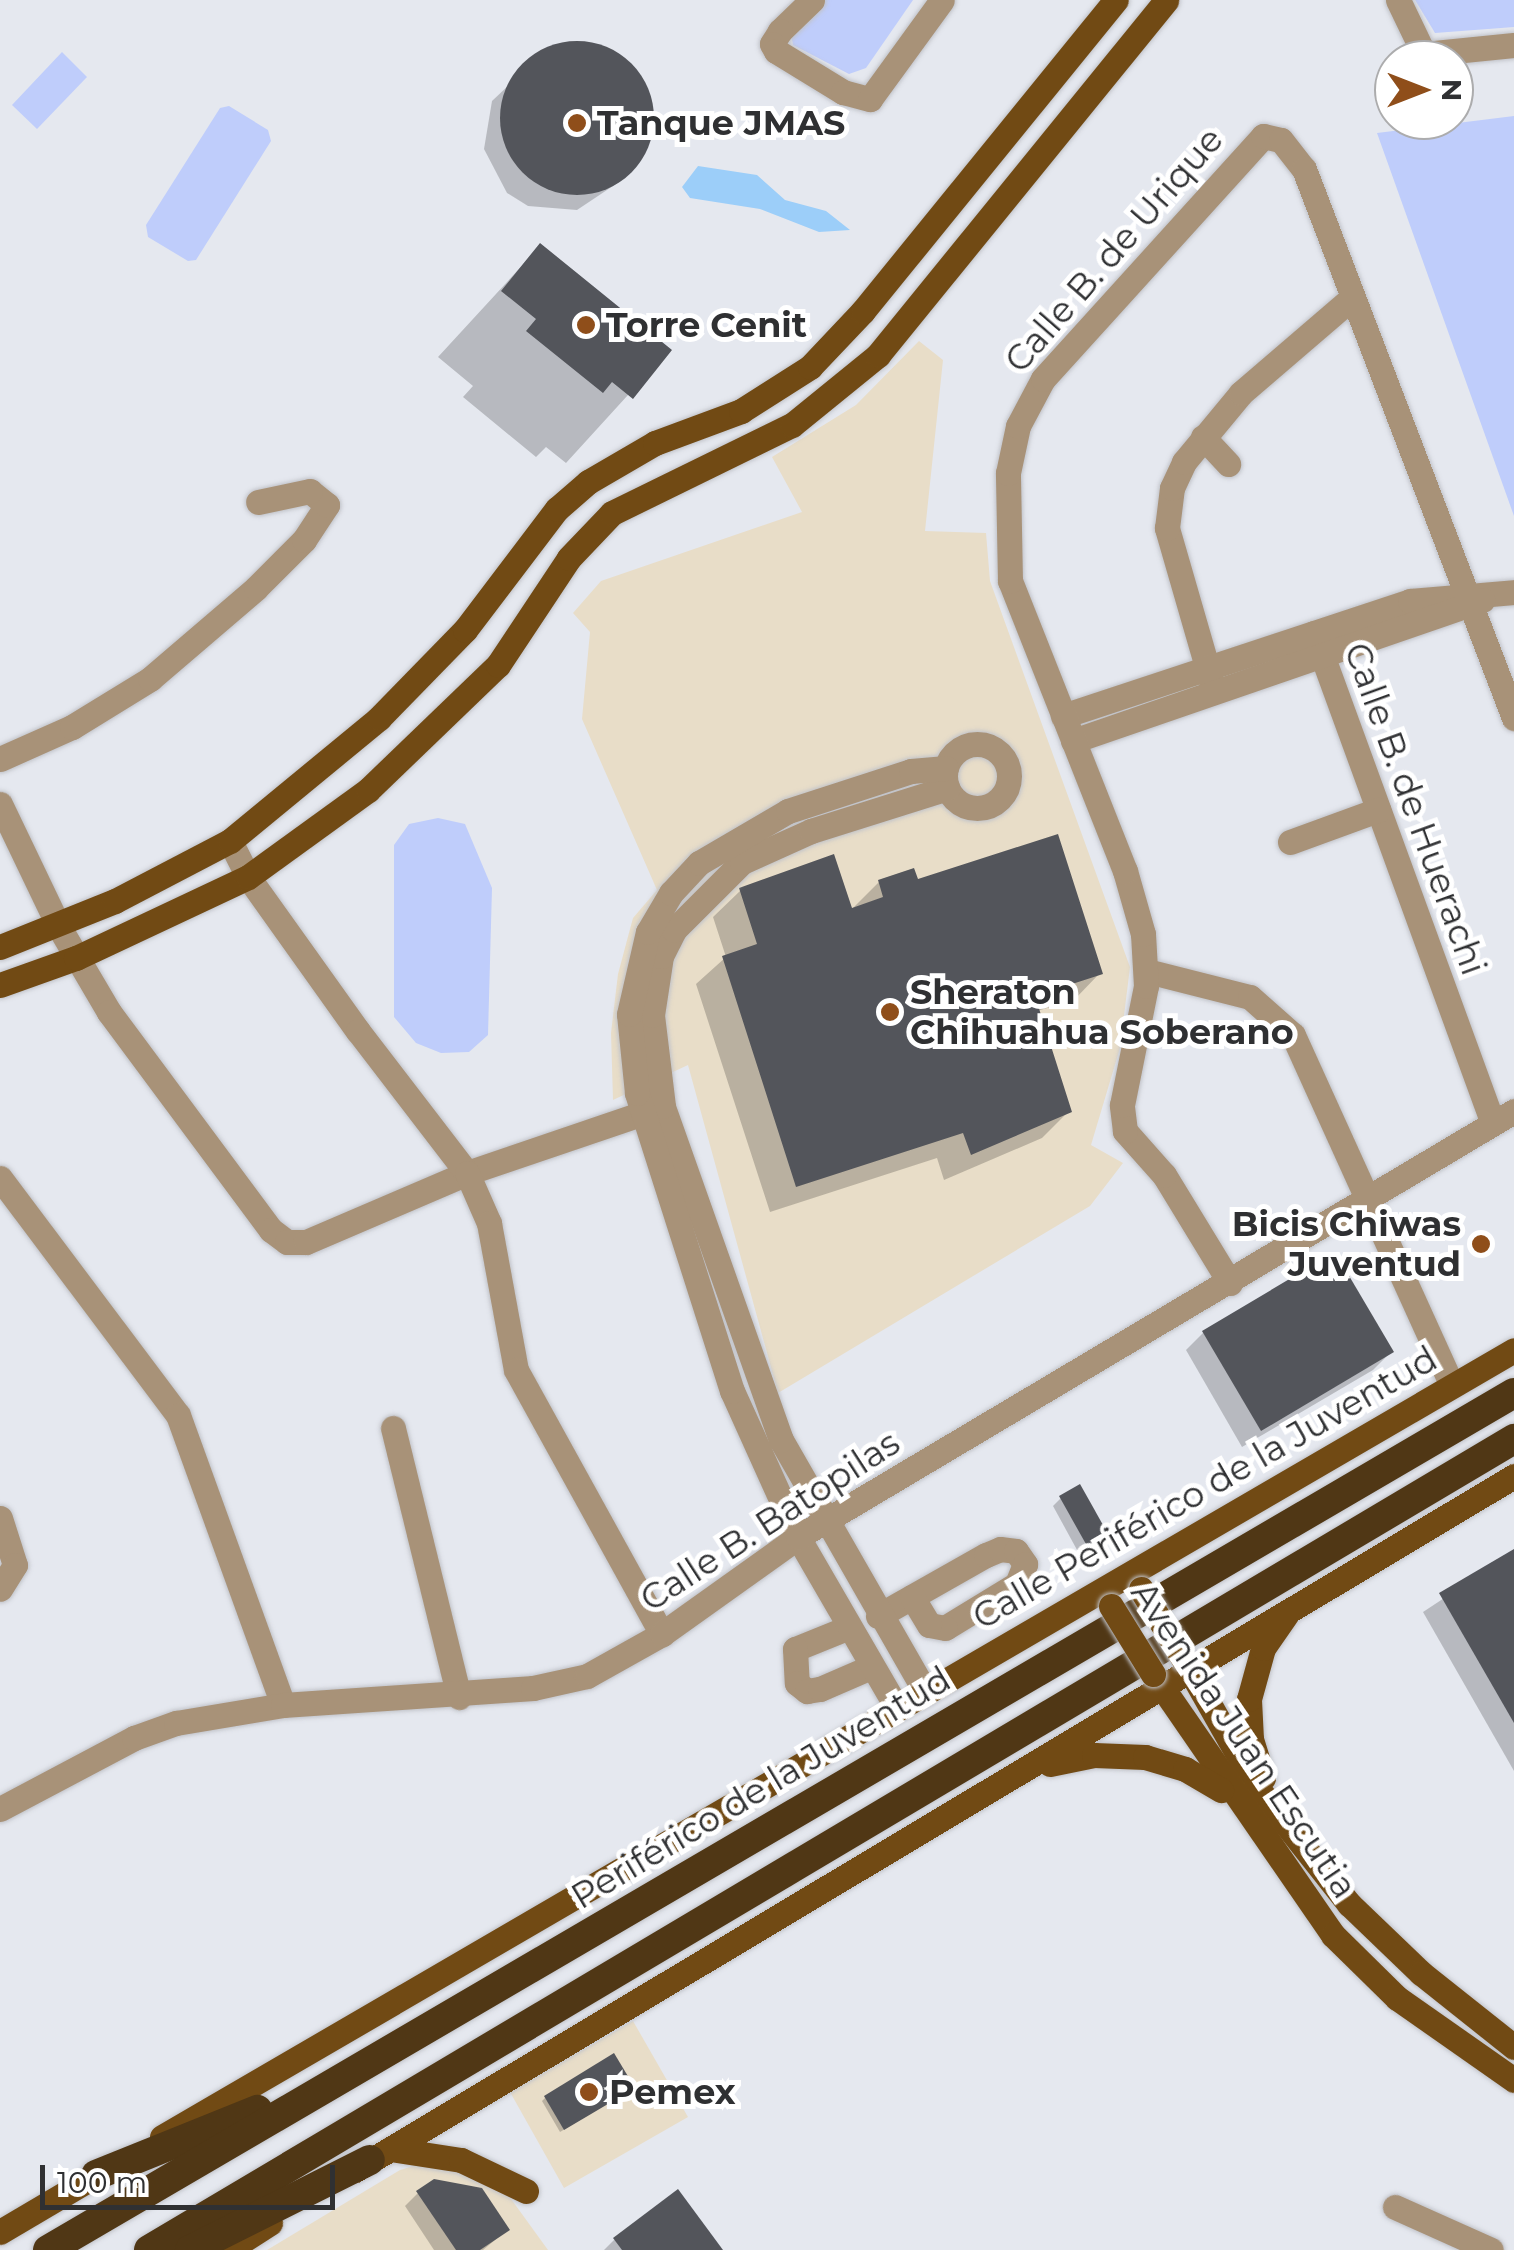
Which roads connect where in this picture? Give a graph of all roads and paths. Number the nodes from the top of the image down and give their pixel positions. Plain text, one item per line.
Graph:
1 (812, 0) edge
2 (942, 0) edge
3 (1116, 0) edge
4 (1166, 0) edge
5 (1398, 0) edge
6 (1514, 45) edge
7 (1352, 298) junction
8 (1203, 437) junction
9 (1228, 464) dead end
10 (258, 502) dead end
11 (1485, 597) edge
12 (1318, 645) junction
13 (1210, 680) junction
14 (1063, 716) junction
15 (1514, 718) edge
16 (1073, 740) junction
17 (0, 759) edge
18 (946, 778) dead end
19 (0, 804) edge
20 (1378, 810) junction
21 (230, 841) junction
22 (1290, 842) dead end
23 (248, 877) junction
24 (58, 927) junction
25 (0, 946) edge
26 (76, 958) junction
27 (1148, 972) junction
28 (0, 985) edge
29 (653, 1110) junction
30 (1503, 1116) edge
31 (467, 1173) junction
32 (0, 1178) edge
33 (1362, 1198) junction
34 (1230, 1283) junction
35 (1514, 1350) edge
36 (758, 1381) junction
37 (1451, 1383) junction
38 (732, 1392) junction
39 (1514, 1394) edge
40 (392, 1428) dead end
41 (1514, 1439) edge
42 (1514, 1476) edge
43 (0, 1518) edge
44 (824, 1522) junction
45 (798, 1537) junction
46 (1136, 1580) junction
47 (0, 1589) edge
48 (912, 1597) dead end
49 (1106, 1598) junction
50 (1296, 1604) junction
51 (878, 1616) junction
52 (847, 1628) junction
53 (662, 1634) junction
54 (1186, 1664) junction
55 (871, 1667) junction
56 (1157, 1681) junction
57 (926, 1692) junction
58 (458, 1697) junction
59 (283, 1705) junction
60 (897, 1708) junction
61 (1021, 1772) junction
62 (1232, 1798) junction
63 (0, 1808) edge
64 (1282, 1824) junction
65 (1421, 1973) junction
66 (1397, 1998) junction
67 (1514, 2047) edge
68 (362, 2068) junction
69 (1514, 2080) edge
70 (380, 2155) junction
71 (96, 2175) junction
72 (526, 2191) dead end
73 (1395, 2207) dead end
74 (0, 2232) edge
75 (1453, 2233) junction
76 (48, 2250) edge
77 (149, 2250) edge
78 (190, 2250) edge
79 (228, 2250) edge
80 (1430, 2250) edge
81 (1490, 2250) edge

1 - 2 street
3 - 21 main road
4 - 23 main road
5 - 6 street
7 - 8 street
7 - 11 street, Calle B. de Urique
7 - 14 street, Calle B. de Urique
8 - 9 street
8 - 13 street
10 - 17 street
11 - 12 street
11 - 15 street, Calle B. de Urique
12 - 13 street
12 - 20 street, Calle B. de Huerachi
13 - 14 street
13 - 16 street
14 - 16 street, Calle B. de Urique
16 - 27 street, Calle B. de Urique
18 - 29 street
19 - 24 street
20 - 22 street
20 - 30 street, Calle B. de Huerachi
21 - 23 street
21 - 24 main road
23 - 26 main road
23 - 31 street
24 - 25 main road
24 - 26 street
26 - 28 main road
26 - 31 street
27 - 33 street
27 - 34 street
29 - 31 street
29 - 36 street
29 - 38 street
30 - 33 street, Calle B. Batopilas
31 - 53 street
32 - 59 street
33 - 34 street, Calle B. Batopilas
33 - 37 street
34 - 44 street, Calle B. Batopilas
35 - 37 main road, Calle Periférico de la Juventud
36 - 38 street
36 - 44 street
37 - 46 main road, Calle Periférico de la Juventud
38 - 45 street
39 - 68 highway, Periférico de la Juventud
40 - 58 street
41 - 77 highway
42 - 50 main road
43 - 47 street
44 - 45 street, Calle B. Batopilas
44 - 51 street
45 - 52 street
45 - 53 street, Calle B. Batopilas
46 - 49 main road, Calle Periférico de la Juventud
46 - 54 main road, Avenida Juan Escutia, bridge
48 - 51 street
49 - 56 main road, Avenida Juan Escutia, bridge
49 - 57 main road, Calle Periférico de la Juventud
50 - 54 main road
50 - 64 main road
51 - 57 street
52 - 55 street
52 - 55 street
53 - 58 street, Calle B. Batopilas
54 - 56 main road
54 - 64 main road, Avenida Juan Escutia
55 - 60 street
56 - 61 main road
56 - 62 main road, Avenida Juan Escutia
57 - 60 main road, Calle Periférico de la Juventud
58 - 59 street, Calle B. Batopilas
59 - 63 street, Calle B. Batopilas
60 - 71 main road, Calle Periférico de la Juventud
61 - 62 main road
61 - 70 main road
62 - 66 main road, Avenida Juan Escutia
64 - 65 main road, Avenida Juan Escutia
65 - 66 main road
65 - 67 main road, Avenida Juan Escutia
66 - 69 main road, Avenida Juan Escutia
68 - 71 highway
68 - 76 highway, Periférico de la Juventud
70 - 72 main road
70 - 78 highway
70 - 79 main road
71 - 74 main road, Calle Periférico de la Juventud
73 - 75 street
75 - 80 street
75 - 81 street

